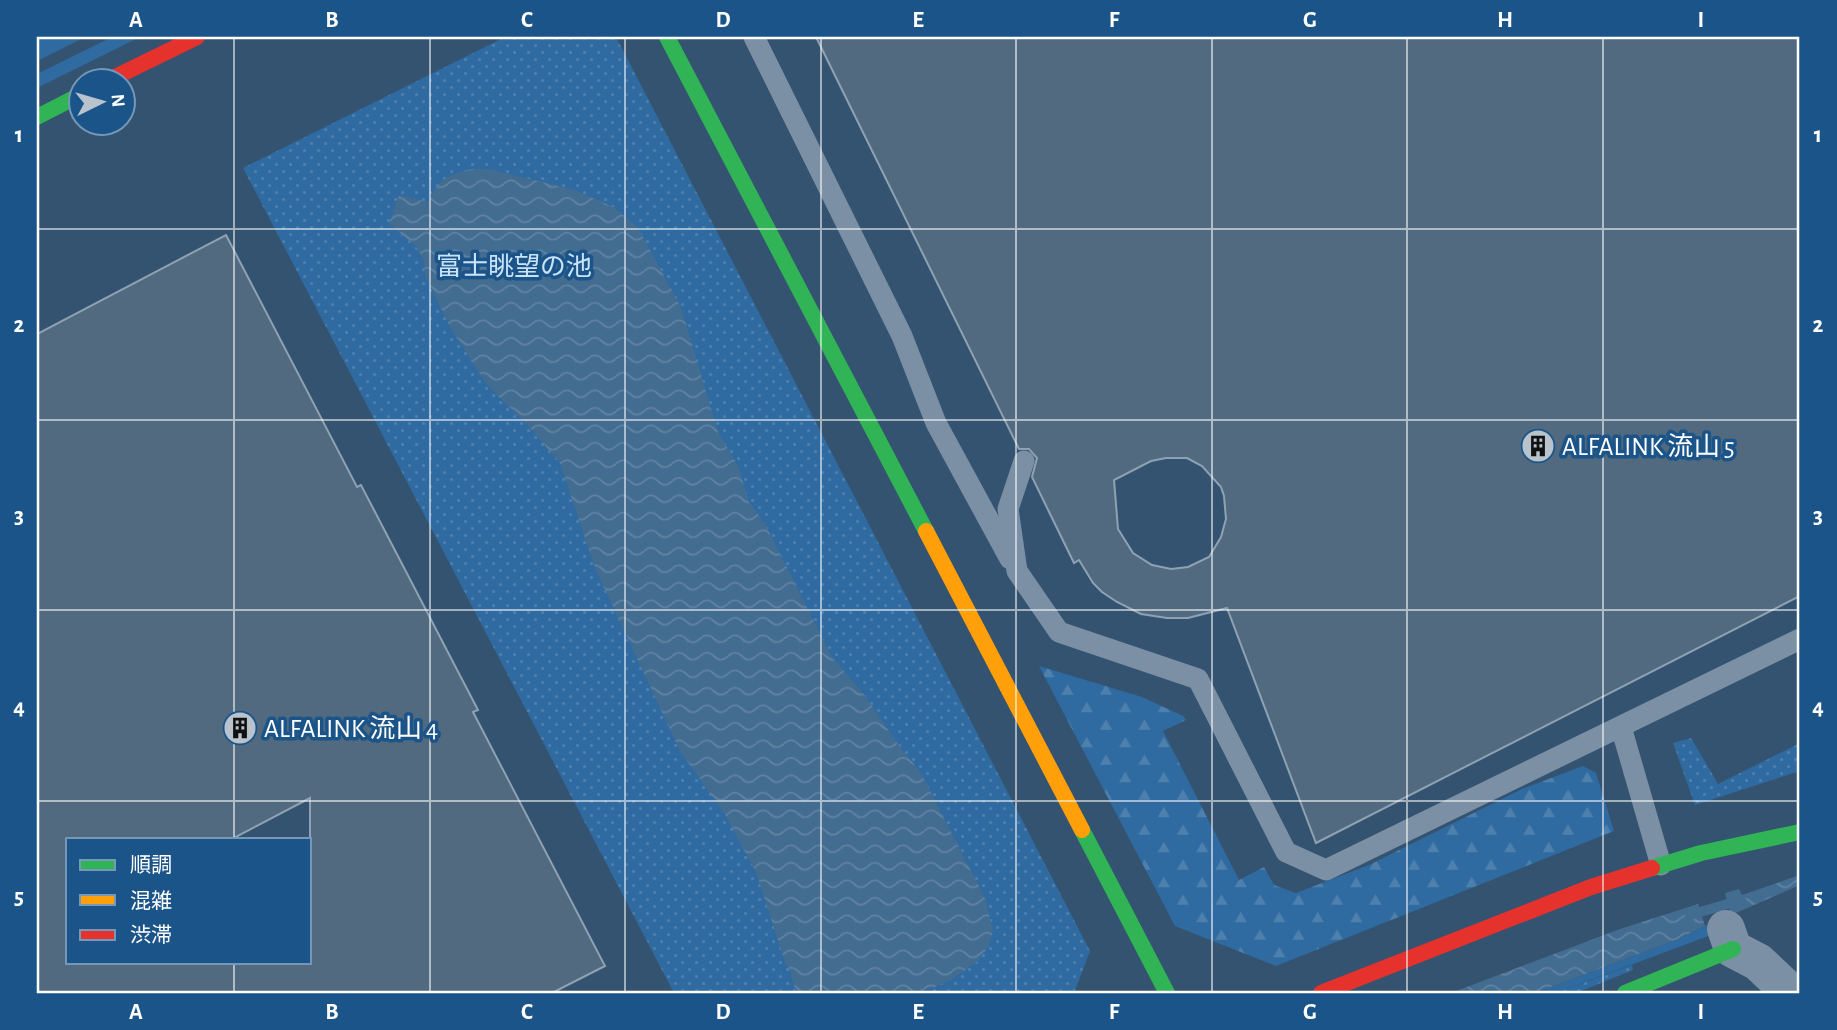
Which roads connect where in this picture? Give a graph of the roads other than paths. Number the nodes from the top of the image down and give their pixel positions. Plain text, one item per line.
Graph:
1 (197, 37) edge
2 (667, 37) edge
3 (754, 37) edge
4 (136, 67) edge
5 (66, 102) edge
6 (37, 117) edge
7 (1024, 461) dead end
8 (1017, 571) junction
9 (1800, 639) edge
10 (1621, 727) junction
11 (1800, 832) edge
12 (1661, 865) junction
13 (1729, 939) joint
14 (1629, 992) edge
15 (1167, 993) edge
16 (1321, 993) edge
17 (1791, 993) edge

1 - 4 street
2 - 15 street
3 - 8 lane
5 - 6 street
7 - 8 lane
8 - 10 lane
9 - 10 lane
10 - 12 lane
11 - 12 street
12 - 16 street
13 - 14 street
13 - 17 street

